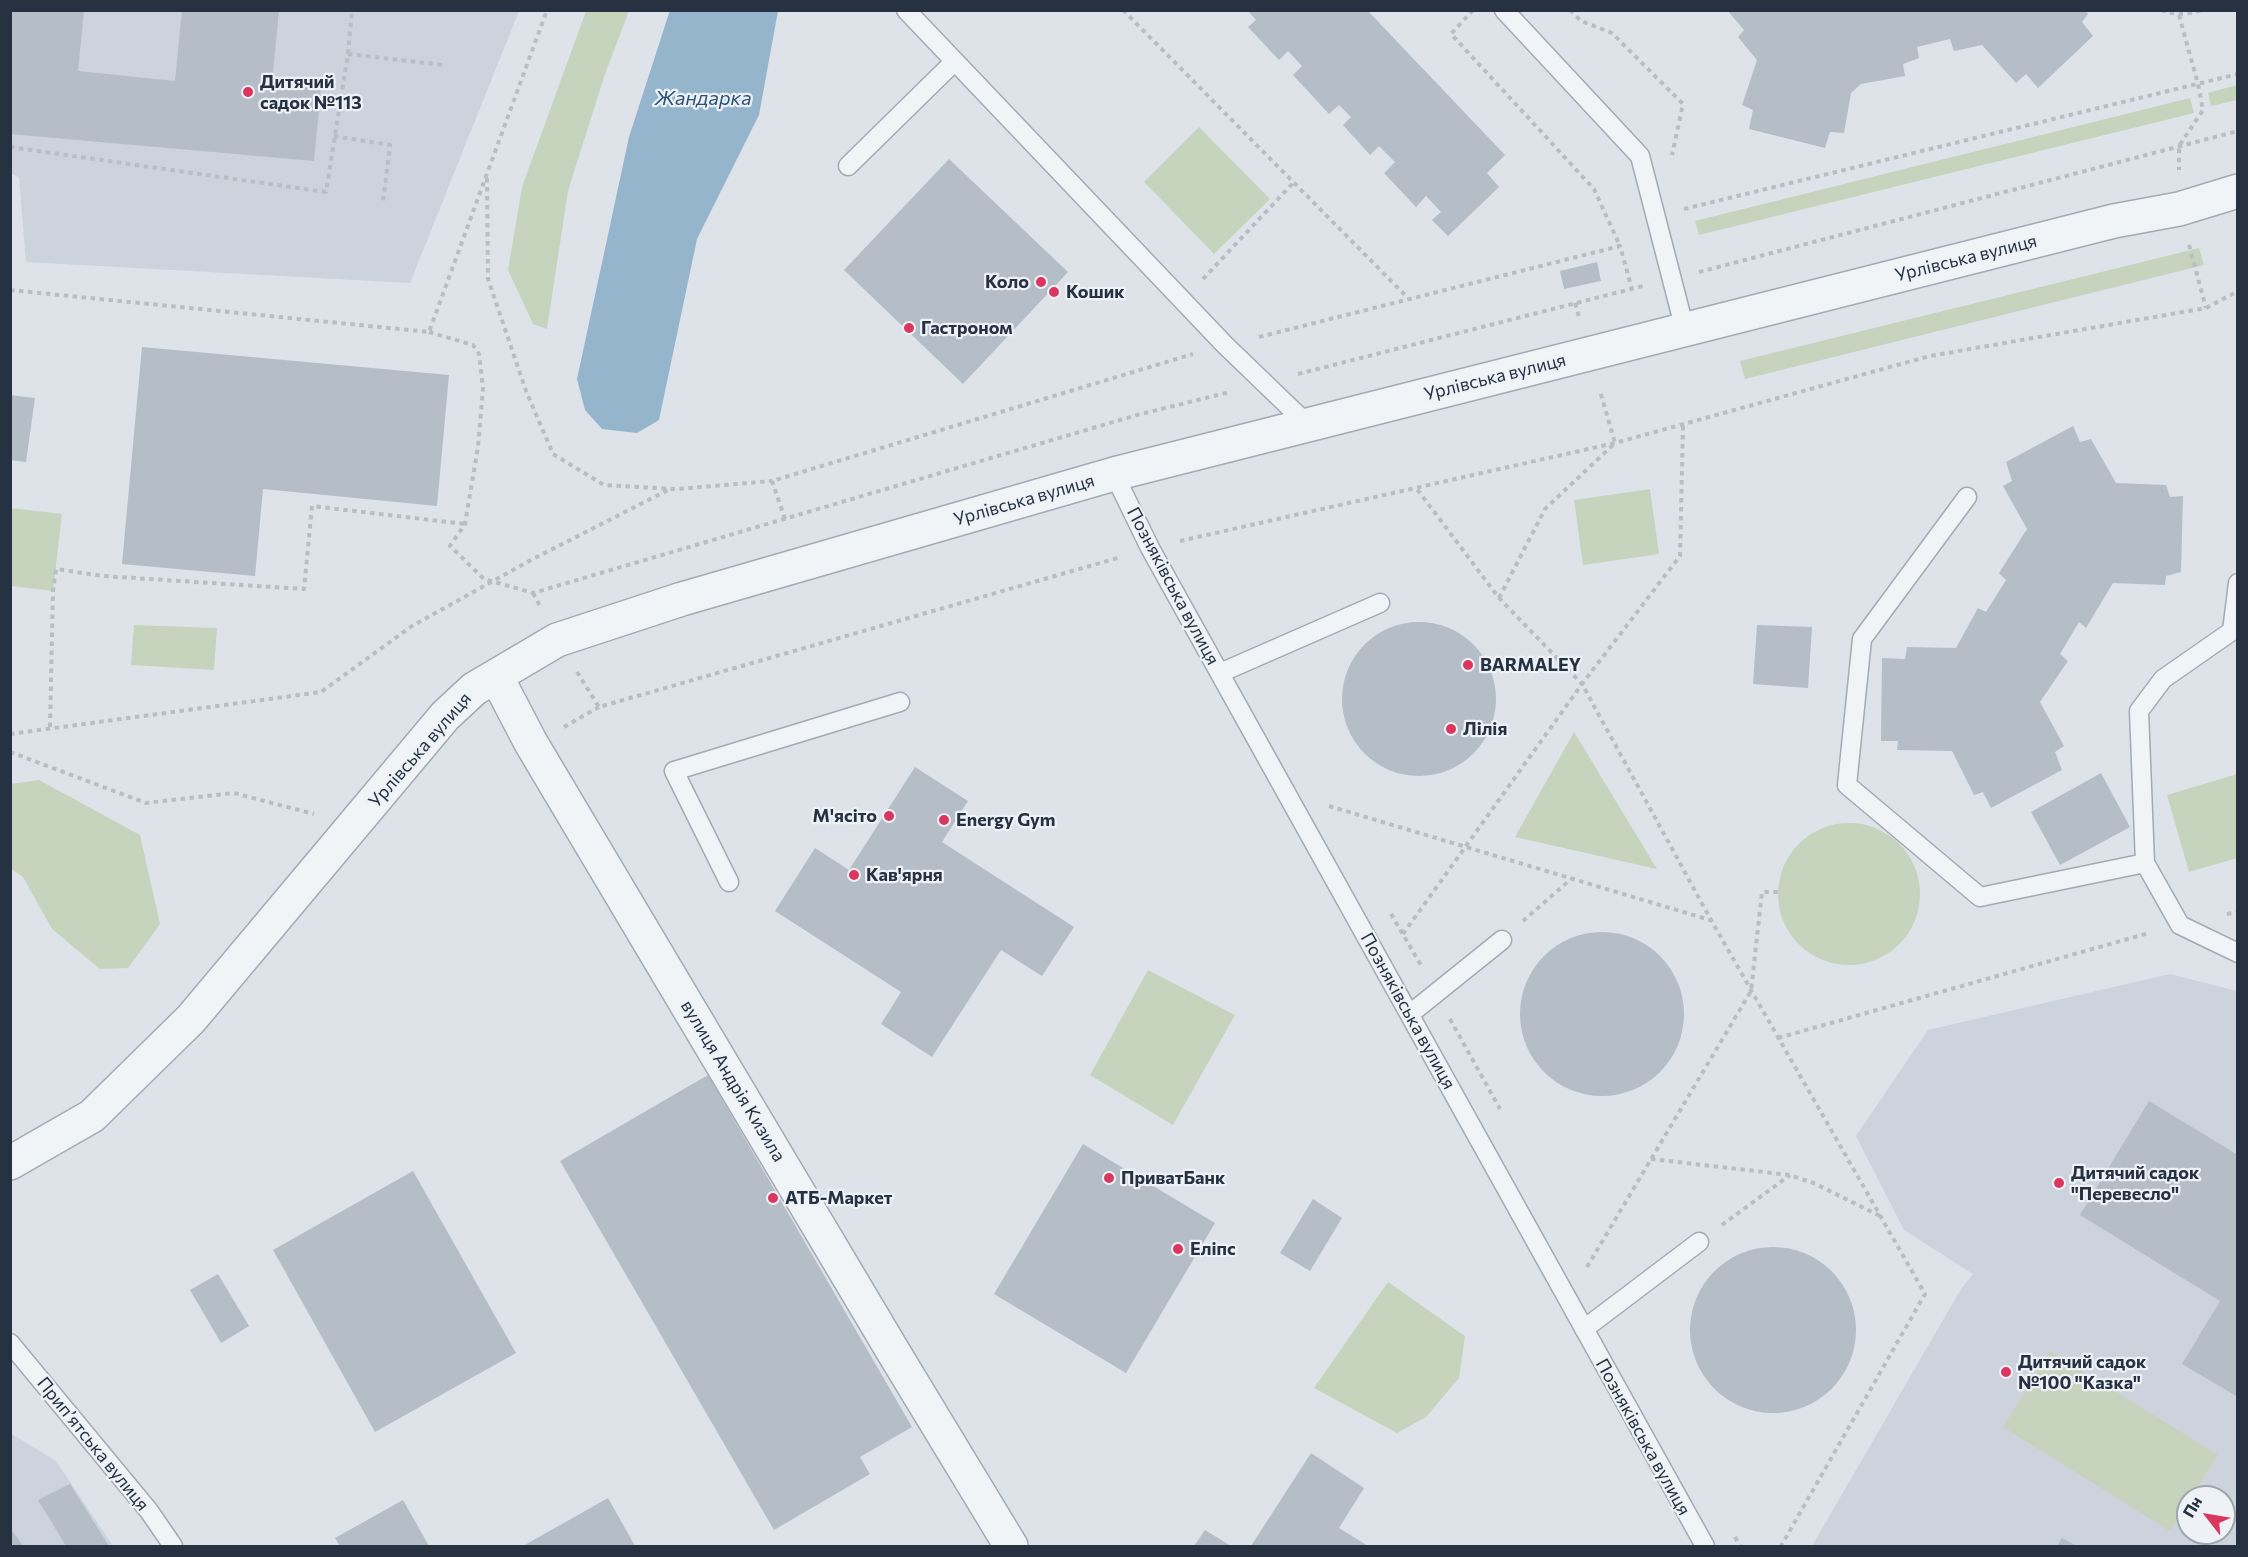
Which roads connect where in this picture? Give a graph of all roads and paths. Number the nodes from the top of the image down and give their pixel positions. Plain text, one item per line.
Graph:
1 (352, 10) edge
2 (548, 10) edge
3 (906, 10) edge
4 (1123, 10) edge
5 (1473, 10) edge
6 (1504, 10) edge
7 (2161, 10) edge
8 (2202, 10) edge
9 (2179, 15) junction
10 (348, 54) junction
11 (954, 62) junction
12 (443, 65) dead end
13 (2238, 74) edge
14 (2198, 84) junction
15 (334, 136) junction
16 (10, 147) edge
17 (848, 166) dead end
18 (487, 175) junction
19 (1293, 183) junction
20 (2238, 191) edge
21 (382, 202) dead end
22 (2179, 209) junction
23 (1680, 210) dead end
24 (1620, 246) junction
25 (1632, 289) dead end
26 (10, 290) edge
27 (2238, 291) edge
28 (1408, 299) junction
29 (1182, 300) junction
30 (2206, 308) junction
31 (1685, 330) junction
32 (1225, 345) junction
33 (1308, 425) junction
34 (1683, 426) junction
35 (1615, 443) junction
36 (1114, 474) junction
37 (772, 481) junction
38 (670, 489) junction
39 (1417, 489) junction
40 (1967, 497) dead end
41 (784, 519) dead end
42 (465, 524) dead end
43 (1150, 548) junction
44 (2238, 583) edge
45 (533, 593) dead end
46 (1499, 598) junction
47 (1380, 603) dead end
48 (557, 640) junction
49 (1220, 673) junction
50 (496, 676) junction
51 (1582, 684) junction
52 (900, 702) dead end
53 (599, 706) junction
54 (50, 728) junction
55 (562, 728) dead end
56 (10, 734) edge
57 (10, 752) edge
58 (1322, 804) dead end
59 (355, 825) junction
60 (1465, 848) junction
61 (2145, 863) junction
62 (1572, 879) dead end
63 (729, 882) dead end
64 (1779, 892) dead end
65 (2238, 912) edge
66 (1711, 920) junction
67 (2180, 925) junction
68 (1404, 934) dead end
69 (1502, 940) joint
70 (2238, 953) edge
71 (1751, 991) junction
72 (1410, 1014) junction
73 (1778, 1038) junction
74 (1651, 1159) junction
75 (10, 1163) edge
76 (1790, 1175) junction
77 (1881, 1217) junction
78 (1700, 1242) joint
79 (1587, 1268) dead end
80 (1584, 1329) junction
81 (10, 1343) edge
82 (173, 1546) edge
83 (1011, 1546) edge
84 (1705, 1546) edge
85 (1781, 1546) edge

1 - 10 path
2 - 18 path
3 - 11 lane
4 - 19 path
5 - 24 path
6 - 31 lane
7 - 9 path
8 - 9 path
9 - 14 path
10 - 12 path
10 - 15 path
11 - 17 lane
11 - 29 lane
13 - 14 path
14 - 22 path
14 - 23 path
15 - 16 path
15 - 21 path
18 - 26 path
18 - 38 path
19 - 28 path
19 - 29 path
20 - 22 street, Урлівська вулиця
22 - 30 path
22 - 31 street, Урлівська вулиця
24 - 25 path
24 - 28 path
27 - 30 path
28 - 32 path
29 - 32 lane
30 - 34 path
31 - 33 street, Урлівська вулиця
32 - 33 lane
32 - 37 path
33 - 36 street, Урлівська вулиця
34 - 35 path
34 - 51 path
35 - 39 path
35 - 46 path
36 - 43 lane, Позняківська вулиця
36 - 48 street, Урлівська вулиця
37 - 38 path
37 - 41 path
38 - 54 path
39 - 43 path
39 - 46 path
40 - 61 lane
42 - 54 path
43 - 49 lane, Позняківська вулиця
43 - 53 path
44 - 61 lane
45 - 48 path
46 - 51 path
47 - 49 lane
48 - 50 street, Урлівська вулиця
48 - 53 path
49 - 72 lane, Позняківська вулиця
50 - 59 street, Урлівська вулиця
50 - 83 street, вулиця Андрія Кизила
51 - 60 path
51 - 66 path
52 - 63 lane
53 - 55 path
54 - 56 path
57 - 59 path
58 - 60 path
59 - 75 street, Урлівська вулиця
60 - 66 path
60 - 68 path
61 - 67 lane
62 - 69 path
64 - 71 path
65 - 67 path
66 - 71 path
67 - 70 lane
67 - 73 path
69 - 72 lane
71 - 73 path
71 - 74 path
72 - 80 lane, Позняківська вулиця
73 - 77 path
74 - 76 path
74 - 79 path
76 - 77 path
76 - 78 path
77 - 85 path
78 - 80 lane
80 - 84 lane, Позняківська вулиця
81 - 82 lane, Припʼятська вулиця

